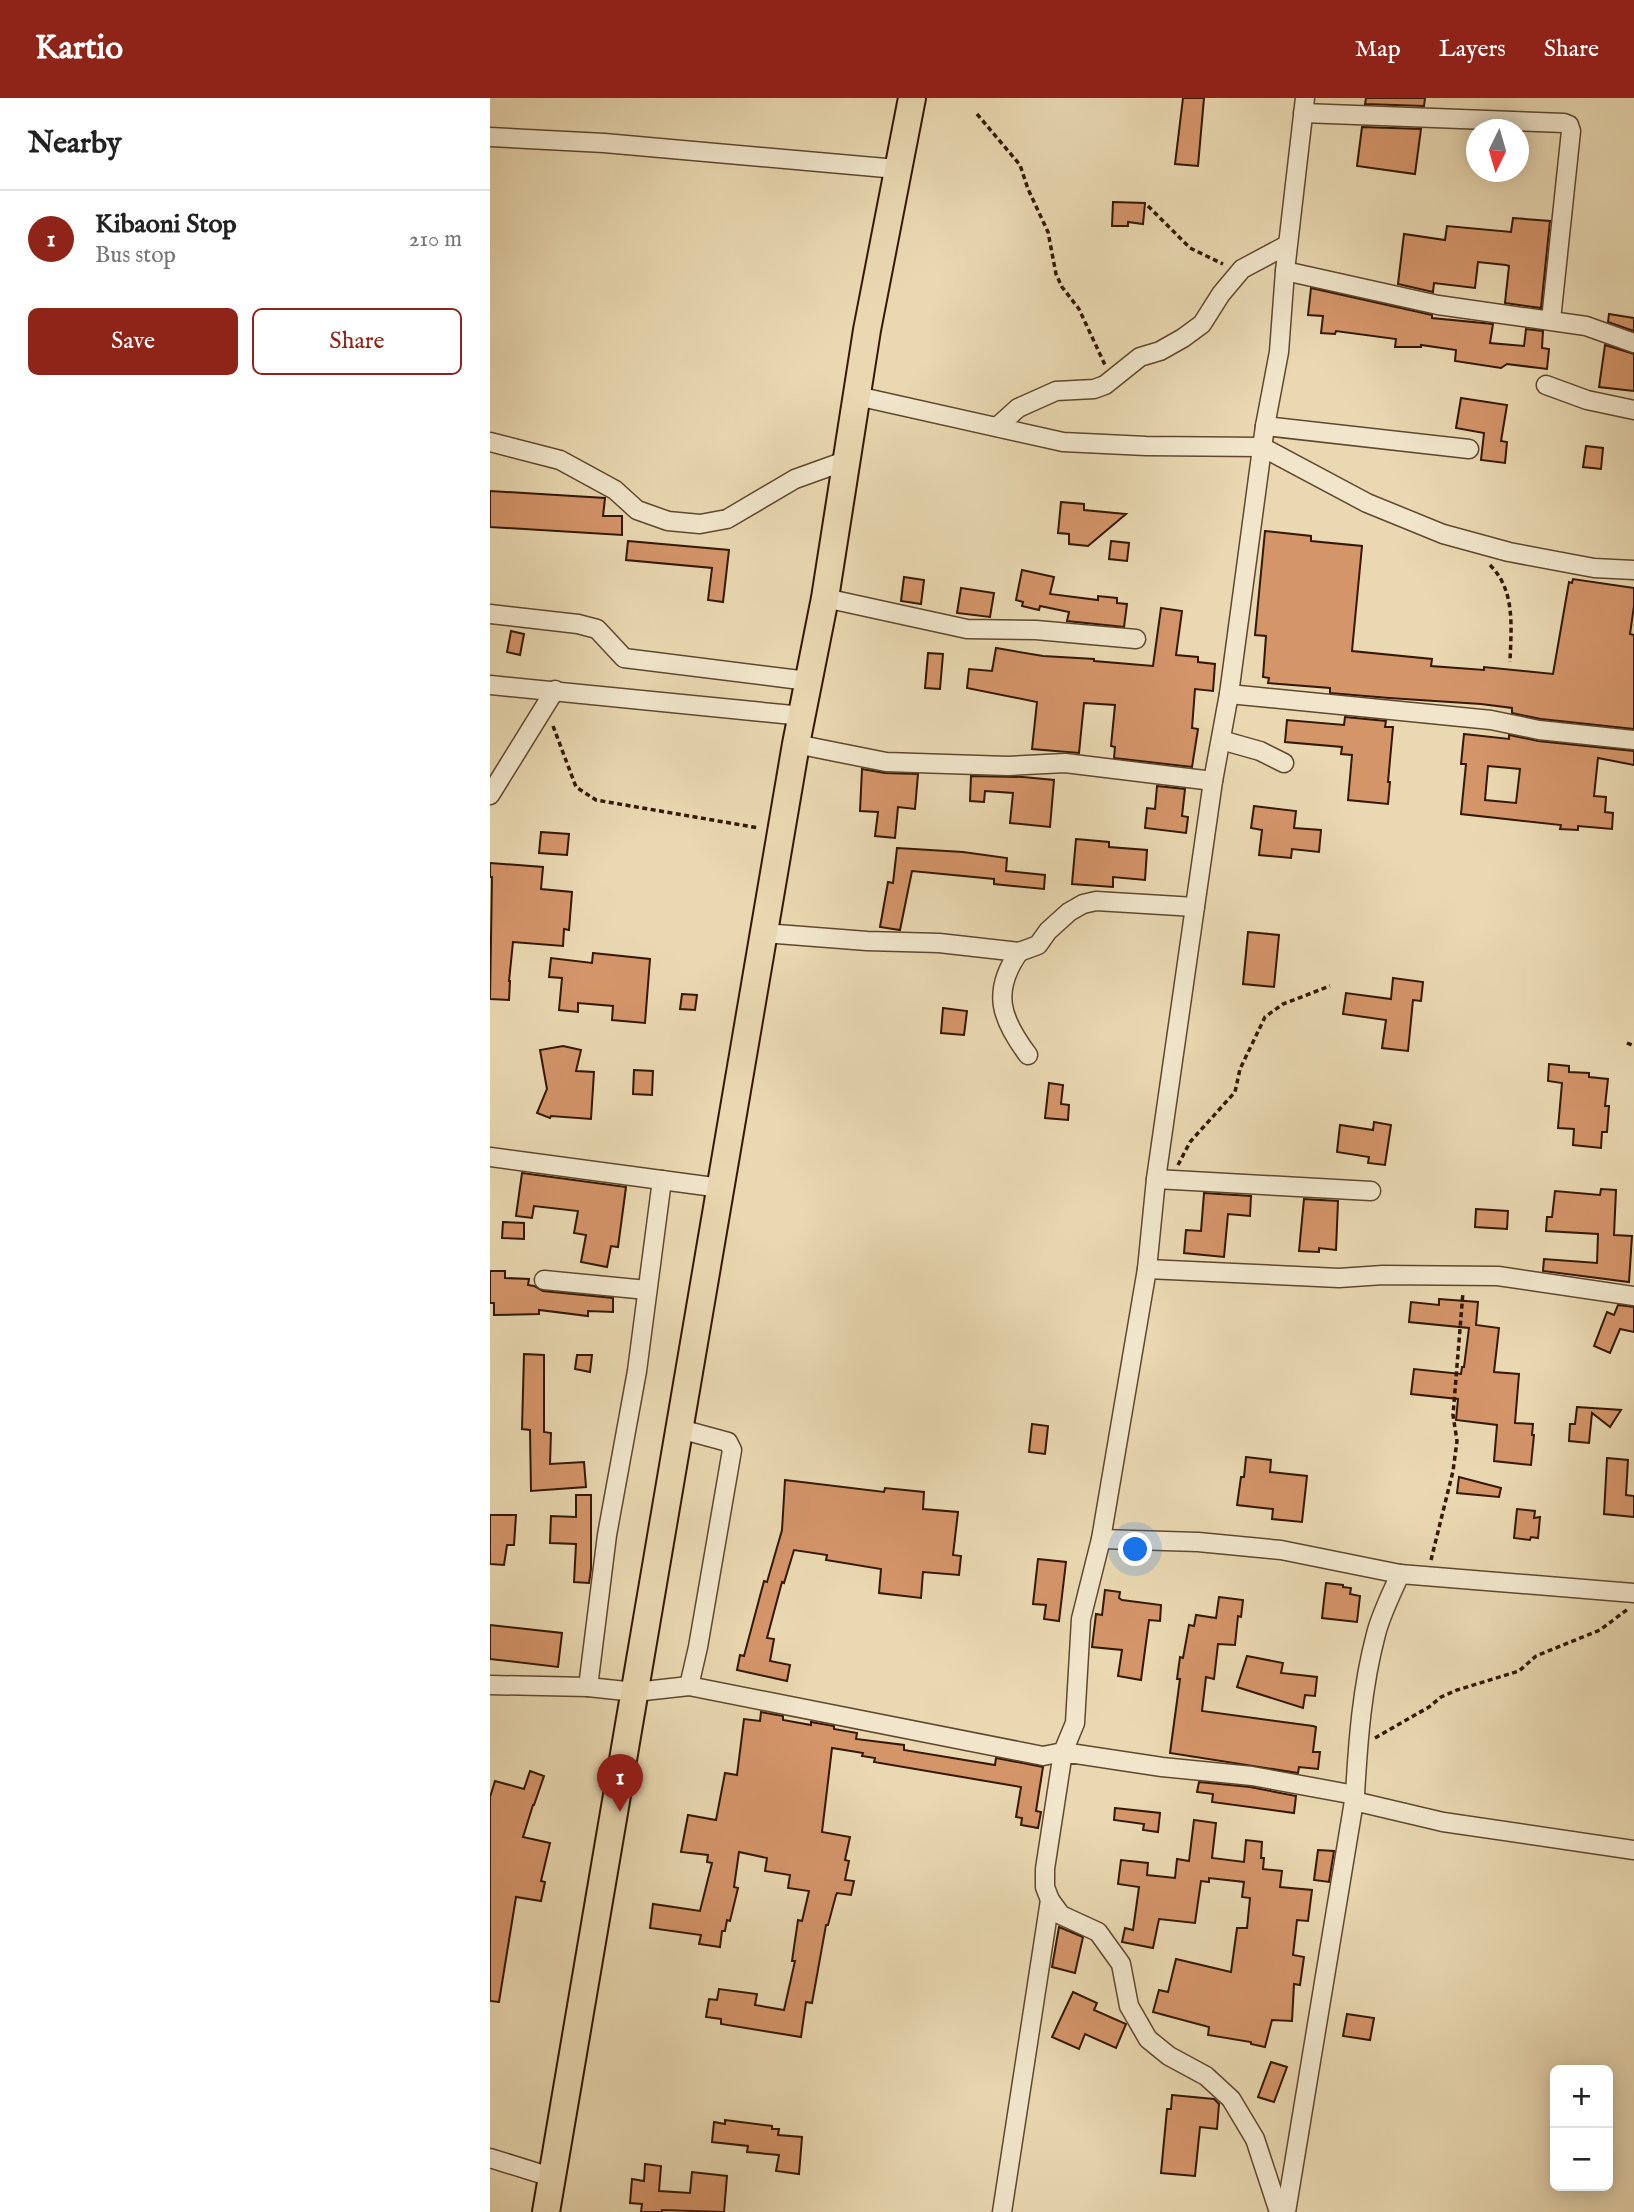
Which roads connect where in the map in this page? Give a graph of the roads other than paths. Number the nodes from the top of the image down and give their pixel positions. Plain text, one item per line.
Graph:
1 (912, 98) edge
2 (1304, 106) edge
3 (490, 137) edge
4 (897, 169) junction
5 (1287, 245) junction
6 (1284, 271) junction
7 (1551, 320) junction
8 (1634, 343) edge
9 (1546, 385) dead end
10 (856, 396) junction
11 (1634, 410) edge
12 (1265, 426) junction
13 (997, 427) junction
14 (490, 442) edge
15 (1262, 447) junction
16 (1469, 449) dead end
17 (845, 461) junction
18 (1634, 570) edge
19 (825, 598) junction
20 (490, 614) edge
21 (1136, 639) dead end
22 (808, 681) junction
23 (490, 685) edge
24 (555, 690) junction
25 (1229, 694) junction
26 (803, 716) junction
27 (1221, 740) junction
28 (1634, 740) edge
29 (796, 744) junction
30 (1284, 763) dead end
31 (1213, 781) junction
32 (490, 795) edge
33 (1195, 906) junction
34 (764, 933) junction
35 (1018, 952) junction
36 (1028, 1055) dead end
37 (490, 1157) edge
38 (662, 1180) junction
39 (1163, 1180) junction
40 (721, 1188) junction
41 (1371, 1191) dead end
42 (1147, 1269) junction
43 (544, 1280) dead end
44 (647, 1290) junction
45 (1634, 1296) edge
46 (680, 1429) junction
47 (1101, 1539) junction
48 (1400, 1574) junction
49 (1633, 1599) edge
50 (490, 1685) edge
51 (689, 1686) junction
52 (588, 1687) junction
53 (635, 1692) junction
54 (1063, 1752) junction
55 (1354, 1798) junction
56 (1634, 1850) edge
57 (1050, 1900) junction
58 (490, 2158) edge
59 (551, 2177) junction
60 (546, 2212) edge
61 (1002, 2212) edge
62 (1279, 2212) edge
63 (1286, 2212) edge

1 - 4 highway
2 - 5 street
2 - 7 street
3 - 4 street
4 - 10 highway
5 - 6 street
5 - 13 street
6 - 7 street
6 - 12 street
7 - 8 street
9 - 11 street
10 - 13 street
10 - 17 highway
12 - 15 street
12 - 16 street
13 - 15 street
14 - 17 street
15 - 18 street
15 - 25 street
17 - 19 highway
19 - 21 street
19 - 22 highway
20 - 22 street
22 - 26 highway
23 - 24 street
24 - 26 street
24 - 32 street
25 - 27 street
25 - 28 street
26 - 29 highway
27 - 30 street
27 - 31 street
29 - 31 street
29 - 34 highway
31 - 33 street
33 - 35 street
33 - 39 street
34 - 35 street
34 - 40 highway
35 - 36 street
37 - 38 street
38 - 40 street
38 - 44 street
39 - 41 street
39 - 42 street
40 - 46 highway
42 - 45 street
42 - 47 street
43 - 44 street
44 - 52 street
46 - 51 street
46 - 53 highway
47 - 48 street
47 - 54 street
48 - 49 street
48 - 55 street
50 - 52 street
51 - 53 street
51 - 54 street
52 - 53 street
53 - 59 highway
54 - 55 street
54 - 57 street
55 - 56 street
55 - 63 street
57 - 61 street
57 - 62 street
58 - 59 street
59 - 60 highway

